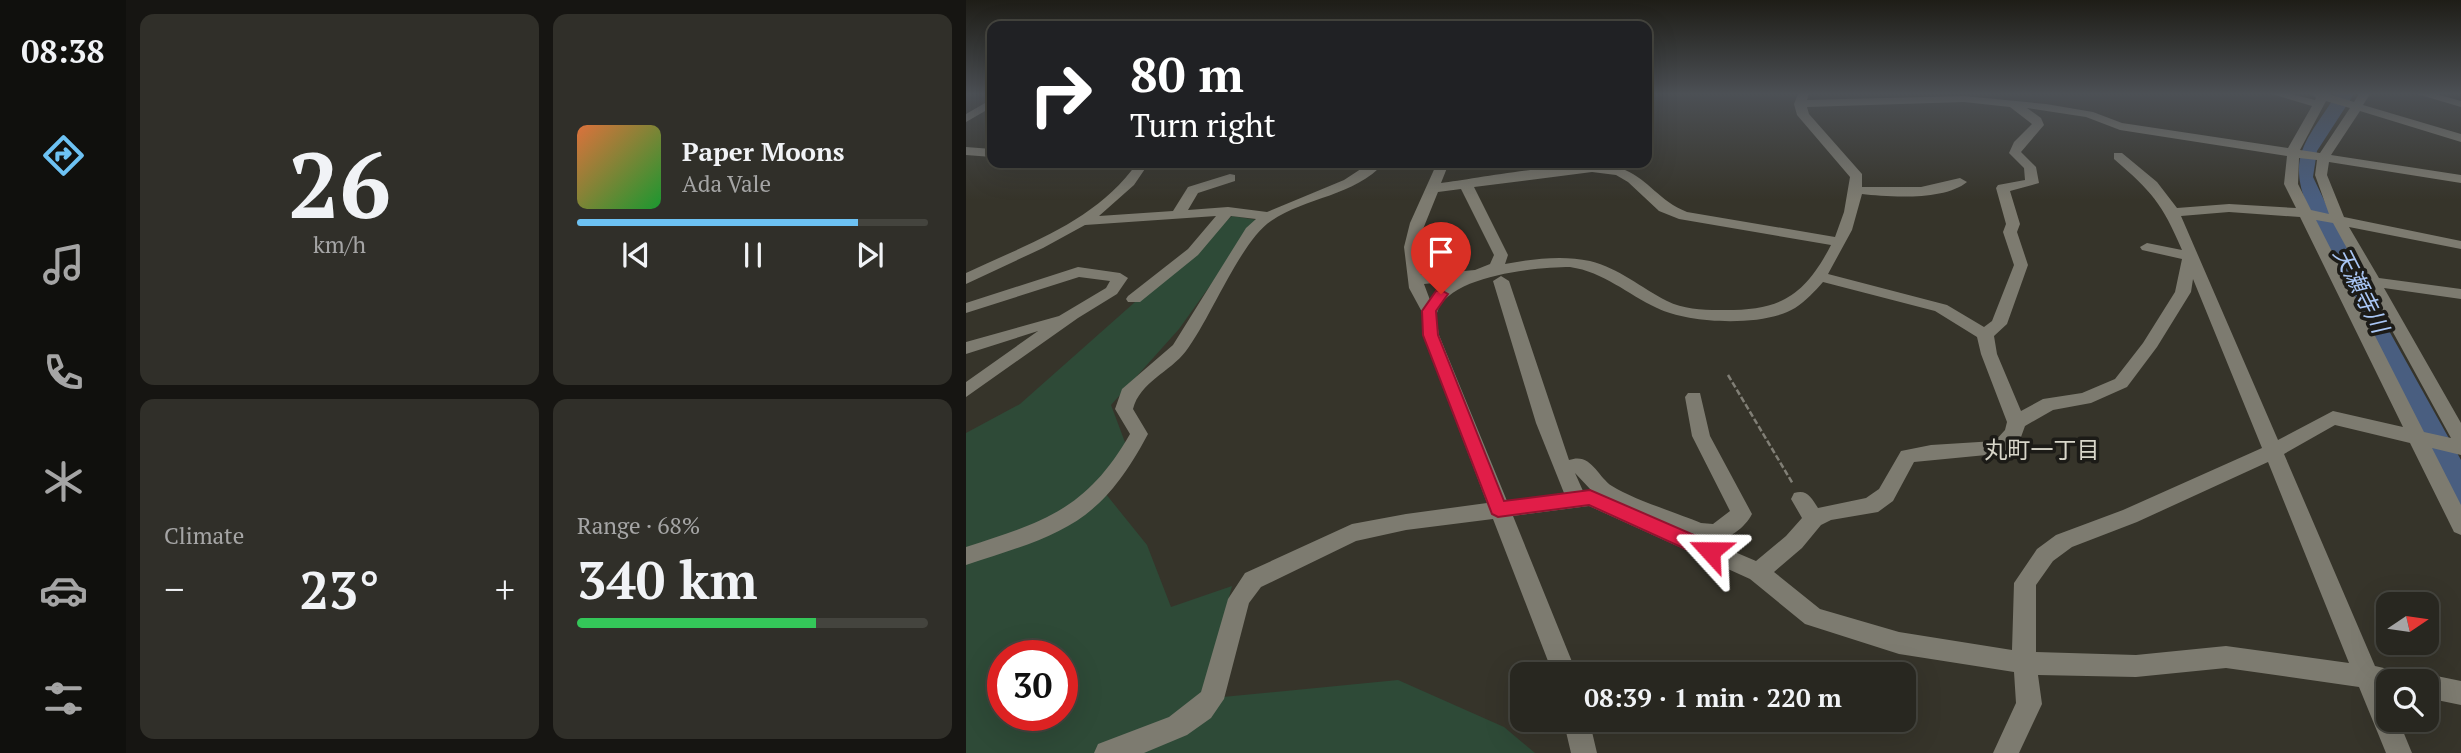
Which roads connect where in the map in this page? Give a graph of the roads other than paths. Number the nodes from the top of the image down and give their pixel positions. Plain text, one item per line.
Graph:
1 (1815, 129) edge
2 (2034, 129) edge
3 (2142, 129) edge
4 (2304, 129) edge
5 (2340, 129) edge
6 (2430, 129) edge
7 (2461, 138) edge
8 (2293, 151) junction
9 (2118, 156) dead end
10 (2324, 156) junction
11 (1139, 168) edge
12 (1372, 168) edge
13 (1441, 168) edge
14 (1230, 178) dead end
15 (2461, 179) edge
16 (1960, 182) dead end
17 (1465, 183) junction
18 (1435, 188) junction
19 (1856, 190) junction
20 (1228, 211) junction
21 (2173, 212) junction
22 (2302, 213) junction
23 (1178, 214) junction
24 (1267, 216) junction
25 (2338, 219) junction
26 (1080, 221) junction
27 (1837, 243) junction
28 (2461, 246) edge
29 (2147, 247) dead end
30 (2190, 256) junction
31 (1478, 274) junction
32 (1822, 277) junction
33 (966, 279) edge
34 (1416, 280) junction
35 (1500, 281) dead end
36 (2371, 282) junction
37 (2461, 294) edge
38 (1134, 299) dead end
39 (966, 308) edge
40 (1429, 311) junction
41 (1072, 314) junction
42 (1985, 334) junction
43 (966, 348) edge
44 (966, 391) edge
45 (1694, 397) dead end
46 (2016, 422) junction
47 (2415, 437) junction
48 (2461, 440) edge
49 (2461, 448) edge
50 (2272, 452) junction
51 (1563, 470) junction
52 (1577, 499) junction
53 (1801, 499) road end
54 (1498, 509) junction
55 (1814, 519) junction
56 (2461, 526) edge
57 (966, 556) edge
58 (1758, 572) junction
59 (1560, 662) edge
60 (2025, 663) junction
61 (2369, 676) junction
62 (2376, 677) edge
63 (2439, 688) edge
64 (2461, 692) edge
65 (1579, 732) edge
66 (1107, 753) edge
67 (1584, 753) edge
68 (2006, 753) edge
69 (2399, 753) edge

1 - 19 street
2 - 42 street
3 - 8 street
4 - 8 street
5 - 10 street
6 - 7 street
8 - 10 street
8 - 22 street
9 - 21 street
10 - 15 street
10 - 25 street
11 - 26 street
12 - 24 street
13 - 18 street
14 - 23 street
16 - 19 street
17 - 18 street
17 - 27 street
17 - 31 street
18 - 34 street
19 - 27 street
20 - 23 street
20 - 24 street
20 - 38 street
21 - 22 street
21 - 30 street
22 - 25 street
22 - 47 street
23 - 26 street
24 - 57 street
25 - 28 street
25 - 36 street
26 - 33 street
27 - 32 street
29 - 30 street
30 - 46 street
30 - 50 street
31 - 32 street
31 - 34 street
31 - 40 street
32 - 42 street
34 - 40 street
35 - 51 street
36 - 37 street
36 - 48 street
39 - 41 street
40 - 54 street
41 - 43 street
41 - 44 street
42 - 46 street
45 - 51 street
46 - 55 street
47 - 49 street
47 - 50 street
47 - 56 street
50 - 60 street
50 - 61 street
51 - 52 street
52 - 54 street
52 - 58 street
53 - 55 street
54 - 59 street
54 - 66 street
55 - 58 street
58 - 60 street
60 - 61 street
60 - 68 street
61 - 62 street
61 - 69 street
63 - 64 street
65 - 67 street

